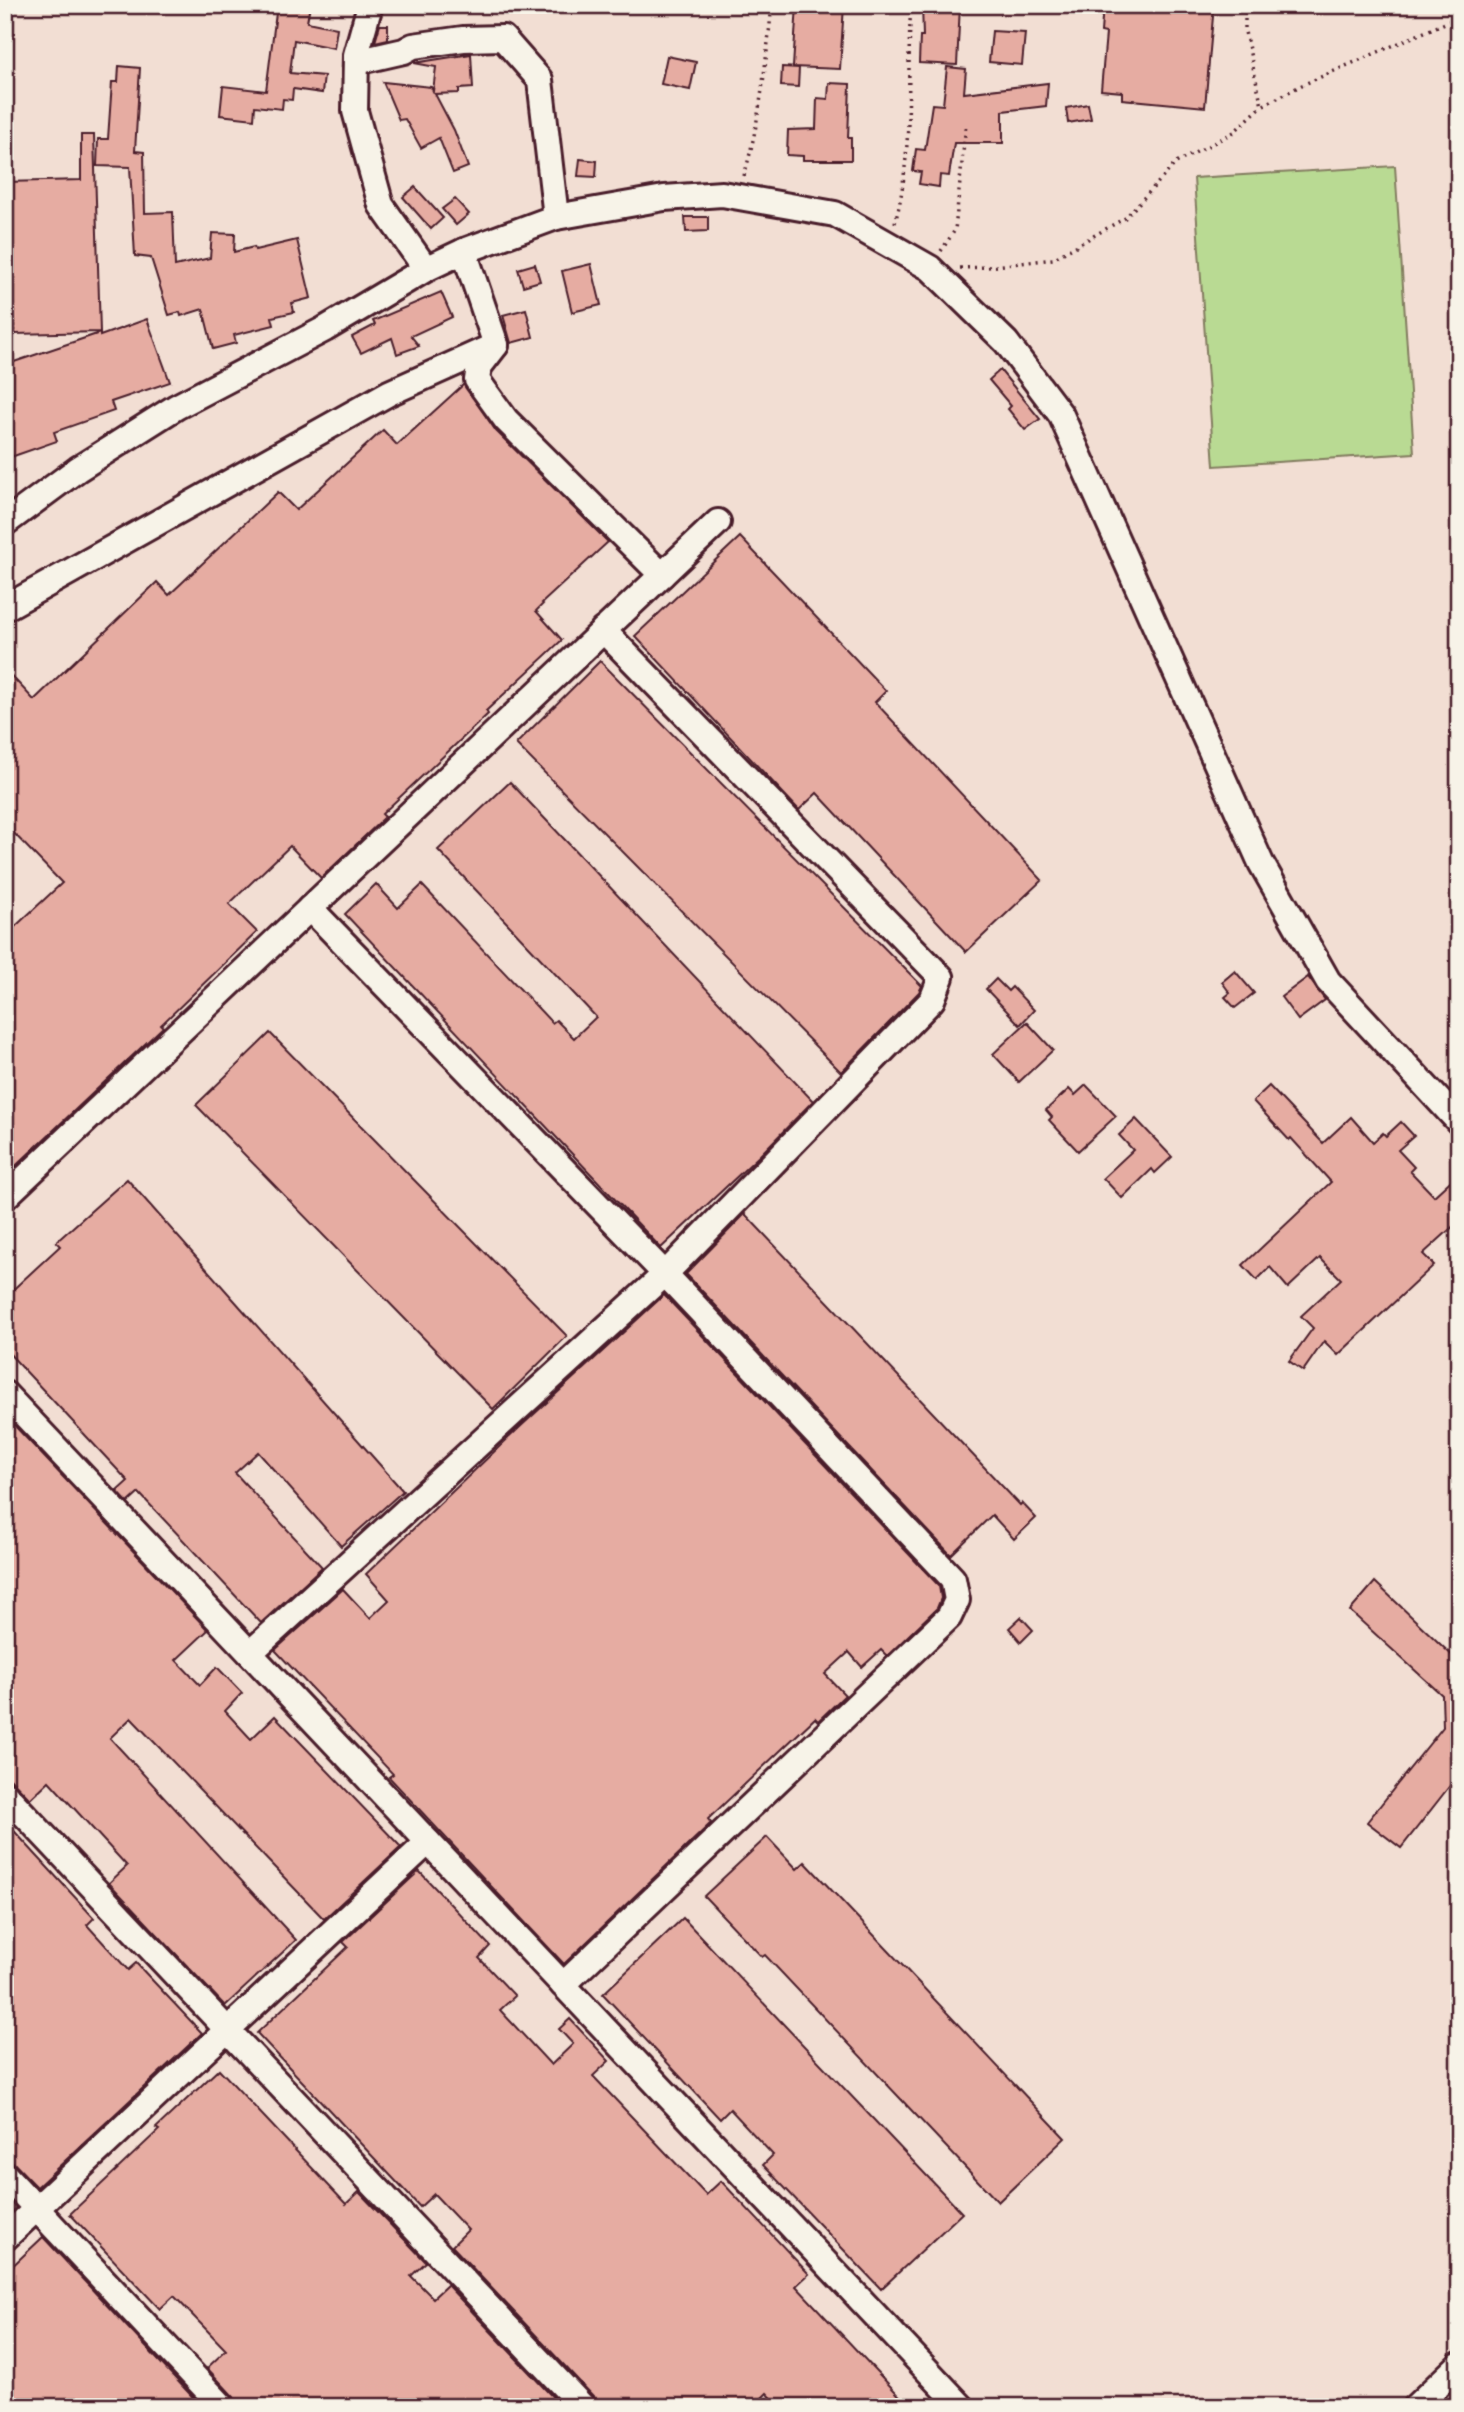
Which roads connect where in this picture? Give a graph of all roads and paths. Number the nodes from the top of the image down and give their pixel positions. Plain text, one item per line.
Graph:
1 (370, 5) edge
2 (772, 5) edge
3 (911, 5) edge
4 (1245, 5) edge
5 (1459, 17) edge
6 (356, 62) junction
7 (1262, 106) junction
8 (966, 124) dead end
9 (738, 197) junction
10 (556, 217) junction
11 (889, 245) junction
12 (464, 251) junction
13 (930, 268) junction
14 (426, 269) junction
15 (496, 345) junction
16 (718, 522) dead end
17 (5, 523) edge
18 (662, 575) junction
19 (5, 608) edge
20 (603, 630) junction
21 (310, 908) junction
22 (1459, 1122) edge
23 (5, 1197) edge
24 (665, 1274) junction
25 (5, 1394) edge
26 (250, 1653) junction
27 (5, 1794) edge
28 (428, 1842) junction
29 (564, 1985) junction
30 (227, 2030) junction
31 (5, 2175) edge
32 (37, 2209) junction
33 (5, 2238) edge
34 (1459, 2365) edge
35 (223, 2407) edge
36 (583, 2407) edge
37 (962, 2407) edge
38 (1415, 2407) edge

1 - 6 street
2 - 9 path
3 - 11 path
4 - 7 path
5 - 7 path
6 - 10 street
6 - 14 street
7 - 13 path
8 - 13 path
9 - 10 street
9 - 11 street
10 - 12 street
11 - 13 street
12 - 14 street
12 - 15 street
13 - 22 street
14 - 17 street
15 - 18 street
15 - 19 street
16 - 18 street
18 - 20 street
20 - 21 street
20 - 24 street
21 - 23 street
21 - 24 street
24 - 26 street
24 - 29 street
25 - 26 street
26 - 28 street
27 - 30 street
28 - 29 street
28 - 30 street
29 - 37 street
30 - 32 street
30 - 36 street
31 - 32 street
32 - 33 street
32 - 35 street
34 - 38 street

